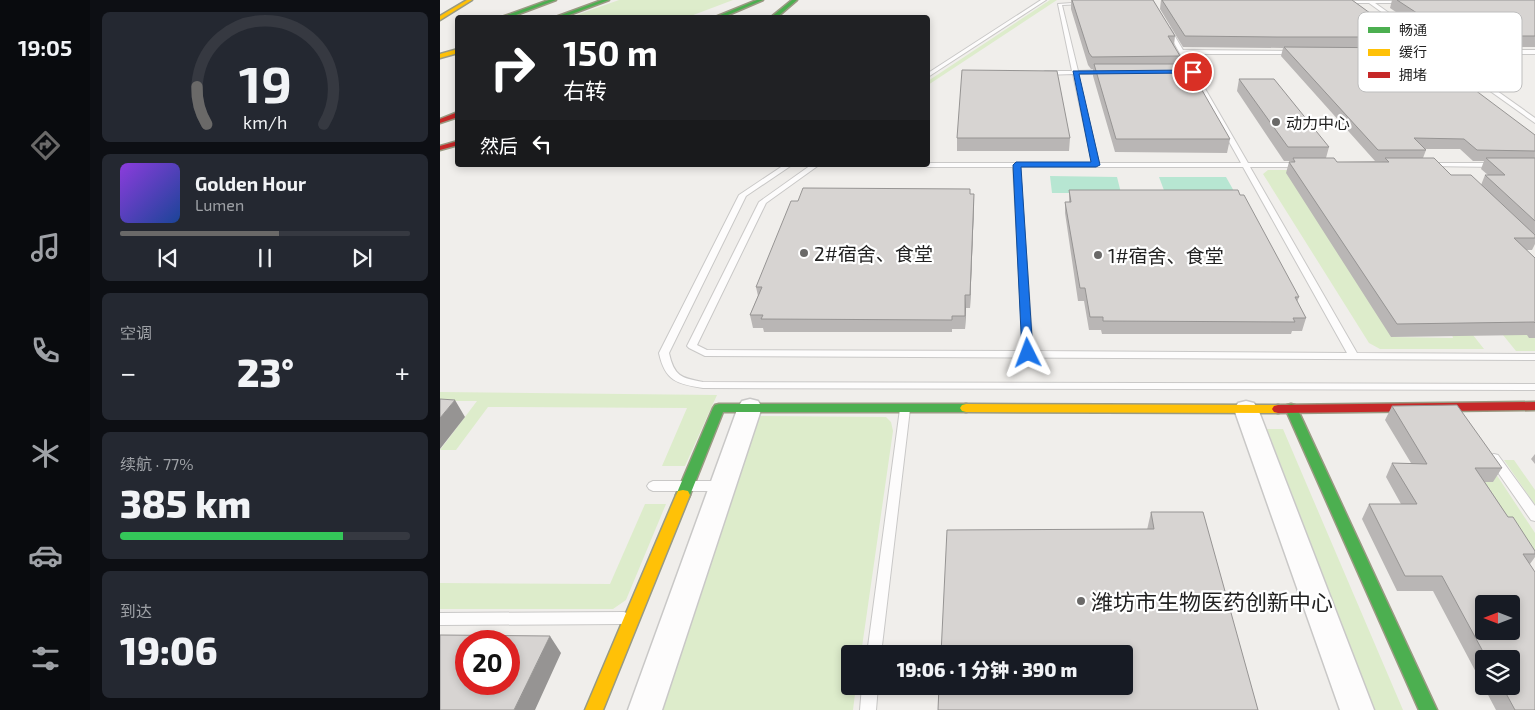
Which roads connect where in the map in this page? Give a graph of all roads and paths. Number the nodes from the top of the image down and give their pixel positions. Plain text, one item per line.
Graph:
1 (470, 0) edge
2 (554, 0) edge
3 (598, 0) edge
4 (607, 0) edge
5 (761, 0) edge
6 (795, 0) edge
7 (1044, 0) edge
8 (1330, 2) edge
9 (1370, 2) junction
10 (1408, 2) edge
11 (1086, 3) edge
12 (1384, 12) edge
13 (510, 15) edge
14 (561, 15) edge
15 (563, 15) edge
16 (723, 15) edge
17 (776, 15) edge
18 (440, 18) edge
19 (1162, 19) edge
20 (455, 51) edge
21 (1182, 52) junction
22 (1300, 52) edge
23 (1522, 52) edge
24 (1535, 52) edge
25 (440, 56) edge
26 (1076, 72) junction
27 (1115, 72) edge
28 (1184, 72) edge
29 (1193, 72) junction
30 (1038, 73) edge
31 (930, 74) edge
32 (1495, 92) edge
33 (455, 115) edge
34 (440, 121) edge
35 (1535, 121) edge
36 (455, 144) edge
37 (440, 148) edge
38 (930, 165) edge
39 (1016, 165) junction
40 (1096, 165) junction
41 (1247, 165) junction
42 (1305, 165) edge
43 (1422, 165) edge
44 (1451, 165) junction
45 (1507, 165) edge
46 (786, 167) edge
47 (813, 167) edge
48 (1462, 176) edge
49 (1028, 353) junction
50 (1354, 356) junction
51 (1535, 357) edge
52 (1535, 387) edge
53 (1535, 406) edge
54 (750, 407) junction
55 (1459, 407) junction
56 (905, 408) junction
57 (1246, 408) junction
58 (1291, 408) junction
59 (1470, 423) edge
60 (1486, 446) edge
61 (653, 486) dead end
62 (686, 486) junction
63 (723, 486) junction
64 (1535, 516) edge
65 (631, 618) junction
66 (440, 619) edge
67 (875, 645) edge
68 (869, 695) edge
69 (594, 710) edge
70 (645, 710) edge
71 (868, 710) edge
72 (1356, 710) edge
73 (1428, 710) edge

1 - 18 main road
2 - 13 main road
3 - 14 main road
4 - 15 main road
5 - 16 main road
6 - 17 main road
7 - 31 lane
8 - 9 lane
9 - 10 lane
9 - 12 lane
11 - 26 lane
19 - 21 lane
20 - 25 main road
21 - 22 lane
21 - 29 lane
23 - 24 lane
26 - 27 lane
26 - 30 lane
26 - 40 lane
28 - 29 lane
29 - 41 lane
32 - 35 lane
33 - 34 main road
36 - 37 main road
38 - 39 lane
39 - 40 lane
39 - 49 lane
40 - 41 lane
41 - 42 lane
41 - 50 lane
43 - 44 lane
44 - 45 lane
44 - 48 lane
46 - 52 lane
47 - 49 lane
49 - 50 lane
50 - 51 lane
53 - 55 main road
54 - 56 main road
54 - 62 main road
54 - 63 street
55 - 58 main road
55 - 59 lane
56 - 57 main road
56 - 67 lane
57 - 58 main road
57 - 72 street
58 - 73 main road
60 - 64 lane
61 - 62 lane
62 - 63 lane
62 - 65 main road
63 - 70 street
65 - 66 lane
65 - 69 main road
68 - 71 lane

